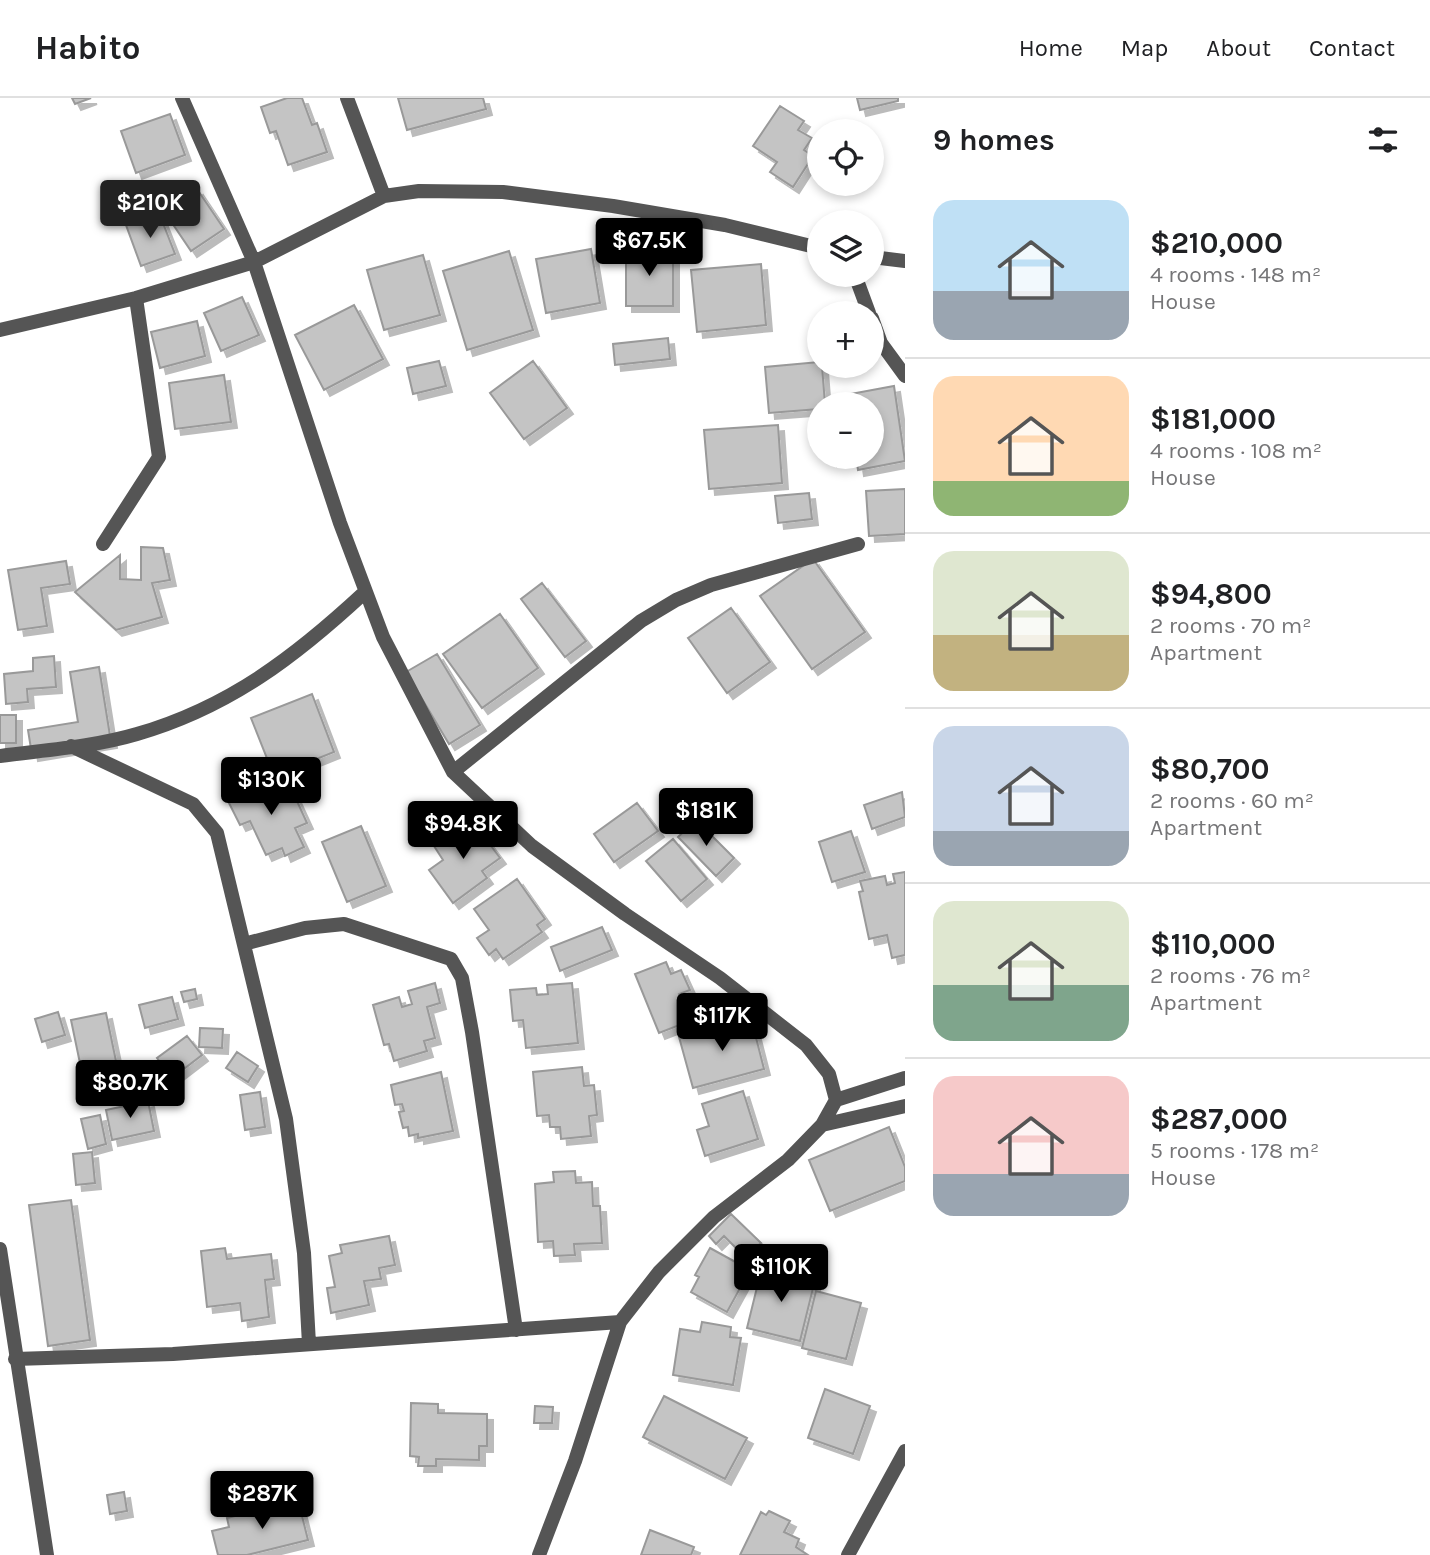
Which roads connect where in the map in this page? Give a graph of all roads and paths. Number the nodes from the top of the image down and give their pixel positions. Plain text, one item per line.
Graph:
1 (182, 98) edge
2 (347, 98) edge
3 (384, 196) junction
4 (807, 245) edge
5 (884, 258) edge
6 (905, 261) edge
7 (254, 262) junction
8 (136, 298) junction
9 (0, 330) edge
10 (884, 347) edge
11 (905, 376) edge
12 (103, 544) dead end
13 (858, 544) dead end
14 (365, 592) junction
15 (71, 746) junction
16 (0, 756) edge
17 (453, 772) junction
18 (244, 944) junction
19 (905, 1078) edge
20 (836, 1100) junction
21 (905, 1106) edge
22 (822, 1125) junction
23 (0, 1249) edge
24 (5, 1298) edge
25 (620, 1322) junction
26 (516, 1330) junction
27 (309, 1344) junction
28 (15, 1359) junction
29 (905, 1451) edge
30 (47, 1555) edge
31 (539, 1555) edge
32 (848, 1555) edge

1 - 7 street
2 - 3 street
3 - 4 street
3 - 7 street
5 - 6 street
7 - 8 street
7 - 14 street
8 - 9 street
8 - 12 street
10 - 11 street
13 - 17 street
14 - 15 street
14 - 17 street
15 - 16 street
15 - 18 street
17 - 20 street
18 - 26 street
18 - 27 street
19 - 20 street
20 - 22 street
21 - 22 street
22 - 25 street
23 - 24 street
24 - 28 street
25 - 26 street
25 - 31 street
26 - 27 street
27 - 28 street
28 - 30 street
29 - 32 street

